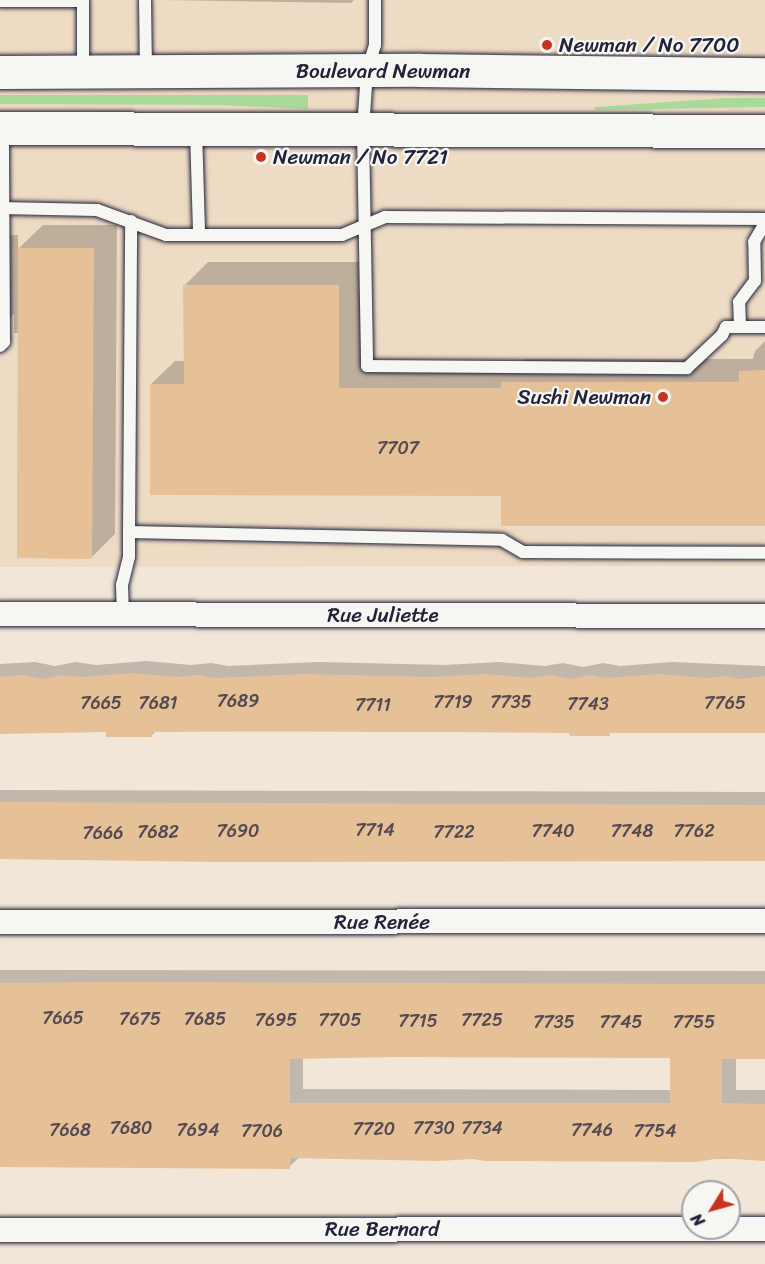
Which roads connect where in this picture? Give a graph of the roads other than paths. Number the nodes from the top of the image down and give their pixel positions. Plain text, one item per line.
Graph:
1 (145, 0) edge
2 (375, 0) edge
3 (0, 1) edge
4 (82, 1) edge
5 (367, 70) junction
6 (0, 72) edge
7 (83, 72) junction
8 (146, 72) junction
9 (765, 74) edge
10 (1, 128) edge
11 (196, 128) junction
12 (363, 130) junction
13 (765, 131) edge
14 (2, 208) edge
15 (131, 221) junction
16 (765, 221) edge
17 (366, 225) junction
18 (199, 234) junction
19 (740, 327) junction
20 (765, 327) edge
21 (0, 346) edge
22 (129, 532) junction
23 (765, 553) edge
24 (0, 614) edge
25 (123, 614) junction
26 (765, 616) edge
27 (765, 921) edge
28 (0, 922) edge
29 (765, 1229) edge
30 (0, 1230) edge

1 - 8 lane
2 - 5 lane
3 - 4 lane
4 - 7 lane
5 - 8 main road, Boulevard Newman
5 - 9 main road, Boulevard Newman
5 - 12 lane
6 - 7 main road, Boulevard Newman
7 - 8 main road, Boulevard Newman
10 - 11 main road
10 - 14 lane
11 - 12 main road
11 - 18 lane
12 - 13 main road
12 - 17 lane
14 - 15 lane
14 - 21 lane
15 - 18 lane
15 - 22 lane
16 - 17 lane
16 - 19 lane
17 - 18 lane
17 - 19 lane
19 - 20 lane
22 - 23 lane
22 - 25 lane
24 - 25 street, Rue Juliette
25 - 26 street, Rue Juliette
27 - 28 street, Rue Renée
29 - 30 street, Rue Bernard

